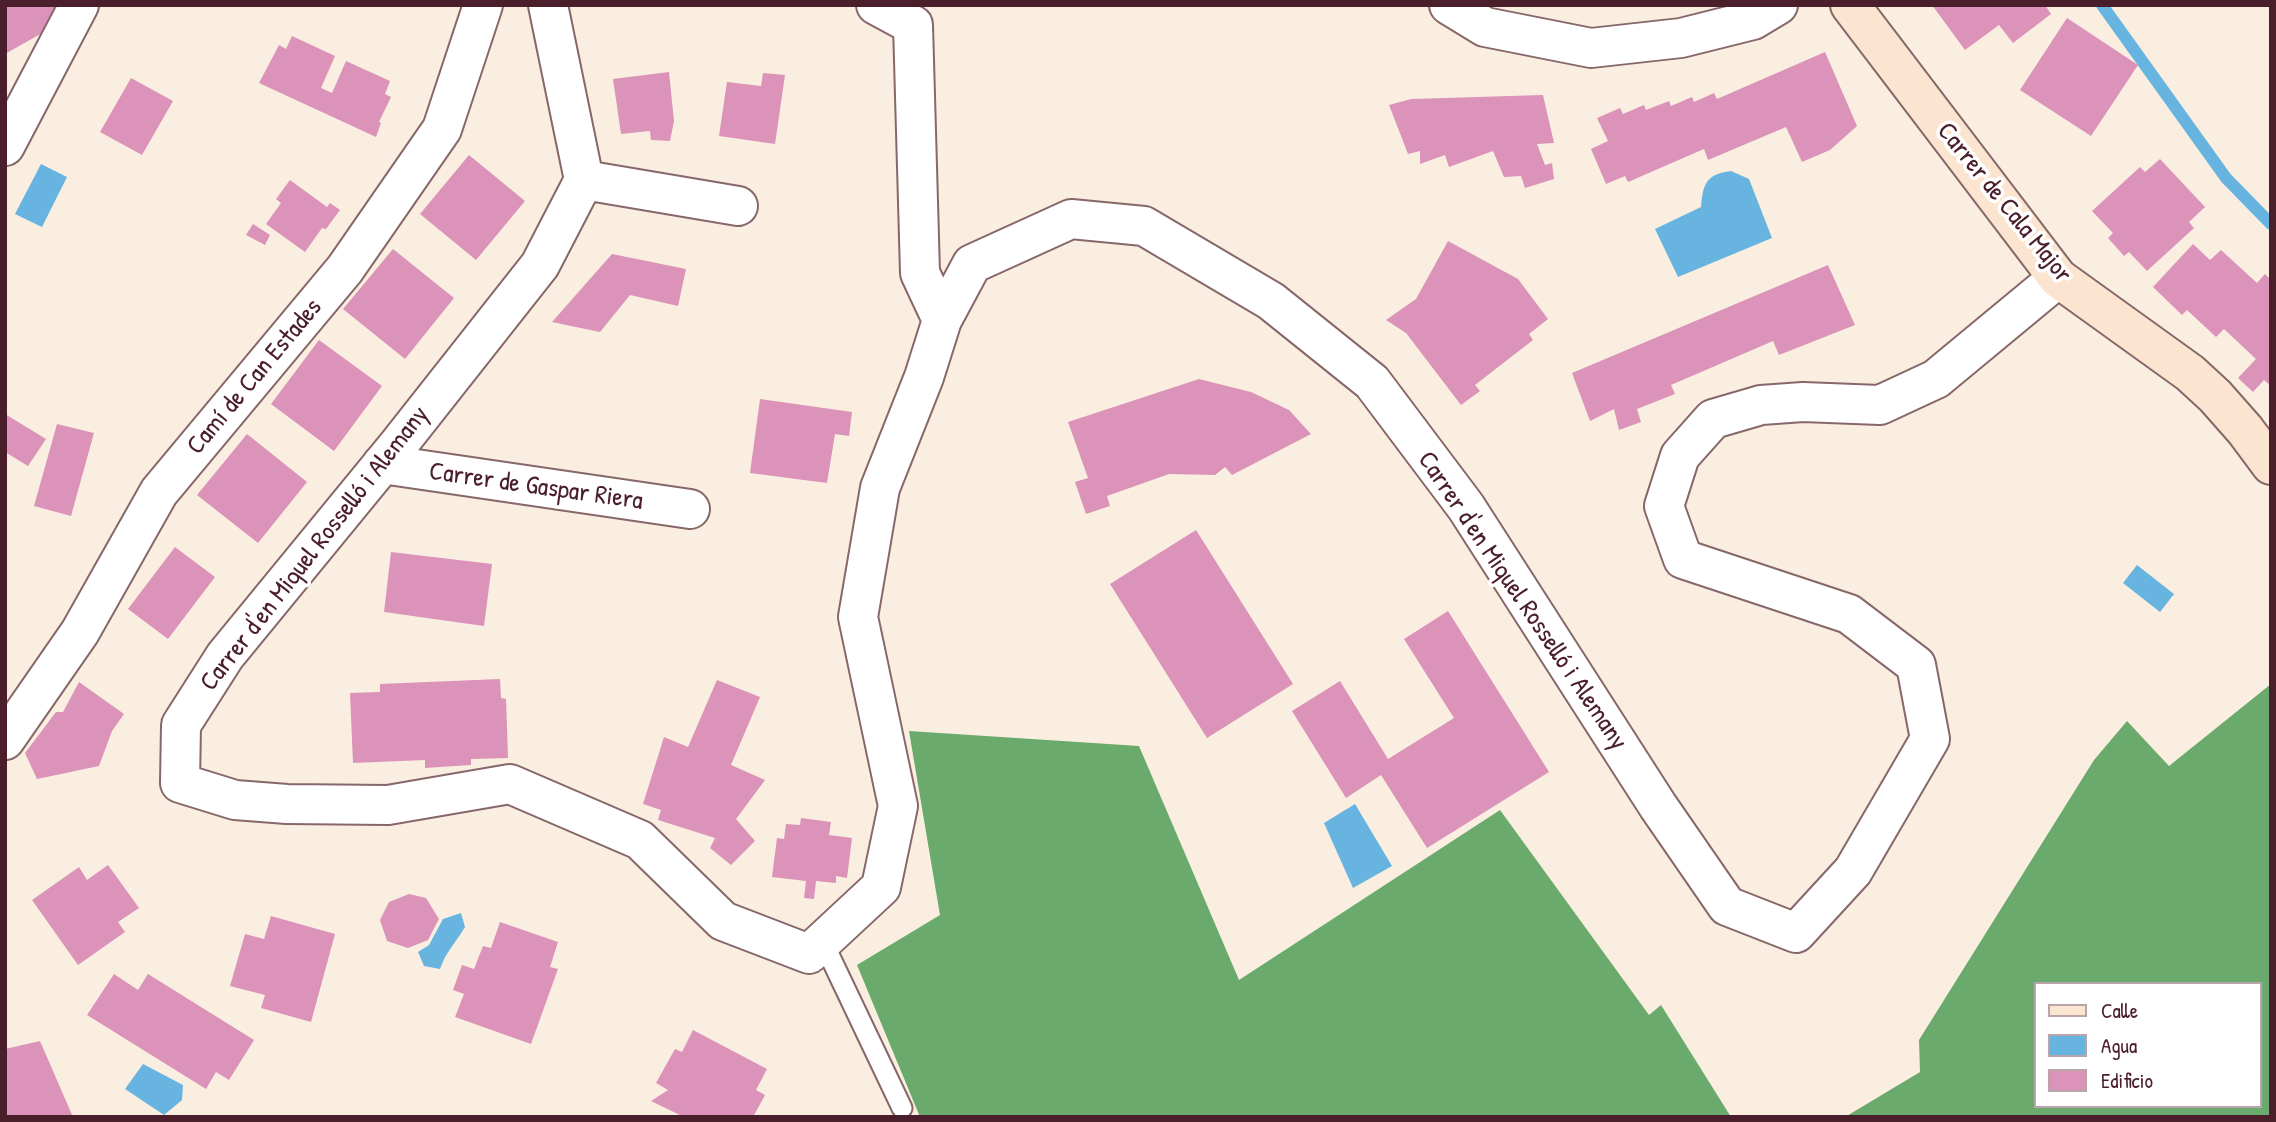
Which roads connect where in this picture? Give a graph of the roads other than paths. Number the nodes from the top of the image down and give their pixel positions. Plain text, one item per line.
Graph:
1 (79, 5) edge
2 (483, 5) edge
3 (548, 5) edge
4 (876, 5) edge
5 (1449, 5) edge
6 (1778, 5) edge
7 (1850, 5) edge
8 (5, 146) edge
9 (584, 180) junction
10 (738, 206) dead end
11 (2058, 278) junction
12 (942, 320) junction
13 (382, 464) junction
14 (2271, 465) edge
15 (690, 509) dead end
16 (5, 740) edge
17 (822, 942) junction
18 (902, 1108) dead end

1 - 8 street
2 - 16 street, Camí de Can Estades
3 - 9 street
4 - 12 street
5 - 6 street
7 - 11 street, Carrer de Cala Major
9 - 10 street
9 - 13 street, Carrer d'en Miquel Rosselló i Alemany
11 - 12 street, Carrer d'en Miquel Rosselló i Alemany
11 - 14 street, Carrer de Cala Major
12 - 17 street, Carrer d'en Miquel Rosselló i Alemany
13 - 15 street, Carrer de Gaspar Riera
13 - 17 street, Carrer d'en Miquel Rosselló i Alemany
17 - 18 lane

